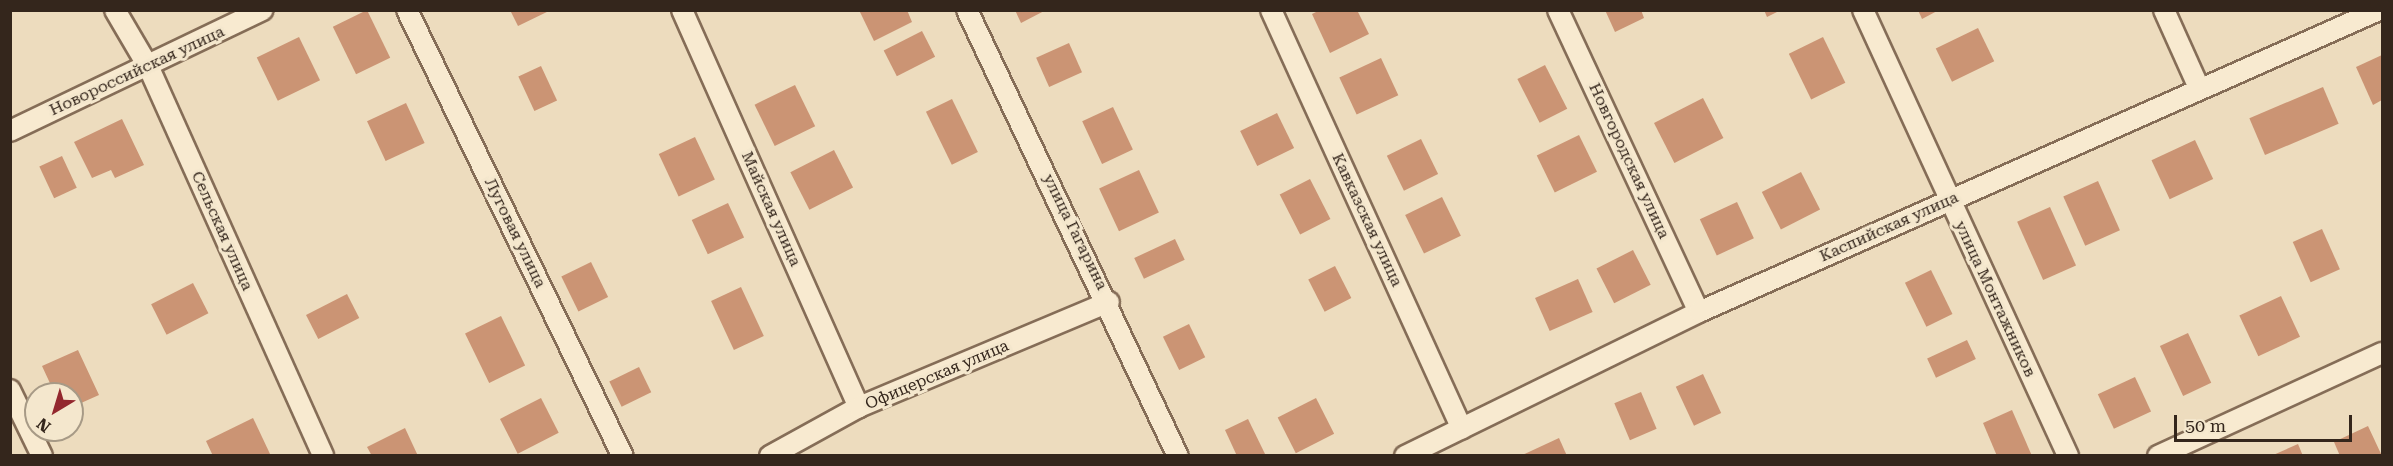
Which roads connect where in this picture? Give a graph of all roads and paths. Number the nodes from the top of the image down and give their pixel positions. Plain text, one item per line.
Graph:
1 (115, 10) edge
2 (262, 10) edge
3 (407, 10) edge
4 (682, 10) edge
5 (968, 10) edge
6 (1271, 10) edge
7 (1558, 10) edge
8 (1863, 10) edge
9 (2164, 10) edge
10 (2379, 10) edge
11 (149, 68) junction
12 (2199, 88) junction
13 (10, 131) edge
14 (1949, 199) junction
15 (1109, 302) junction
16 (1699, 312) junction
17 (2382, 353) edge
18 (10, 390) edge
19 (860, 408) junction
20 (1462, 429) junction
21 (42, 456) edge
22 (323, 456) edge
23 (623, 456) edge
24 (770, 456) edge
25 (1178, 456) edge
26 (1405, 456) edge
27 (2068, 456) edge
28 (2158, 456) edge

1 - 11 street, Сельская улица
2 - 11 street, Новороссийская улица
3 - 23 street, Луговая улица
4 - 19 street, Майская улица
5 - 15 street, улица Гагарина
6 - 20 street, Кавказская улица
7 - 16 street, Новгородская улица
8 - 14 street, улица Монтажников
9 - 12 street
10 - 12 street, Каспийская улица
11 - 13 street, Новороссийская улица
11 - 22 street, Сельская улица
12 - 14 street, Каспийская улица
14 - 16 street, Каспийская улица
14 - 27 street, улица Монтажников
15 - 19 street, Офицерская улица
15 - 25 street, улица Гагарина
16 - 20 street, Каспийская улица
17 - 28 street
18 - 21 street
19 - 24 street, Офицерская улица
20 - 26 street, Каспийская улица

